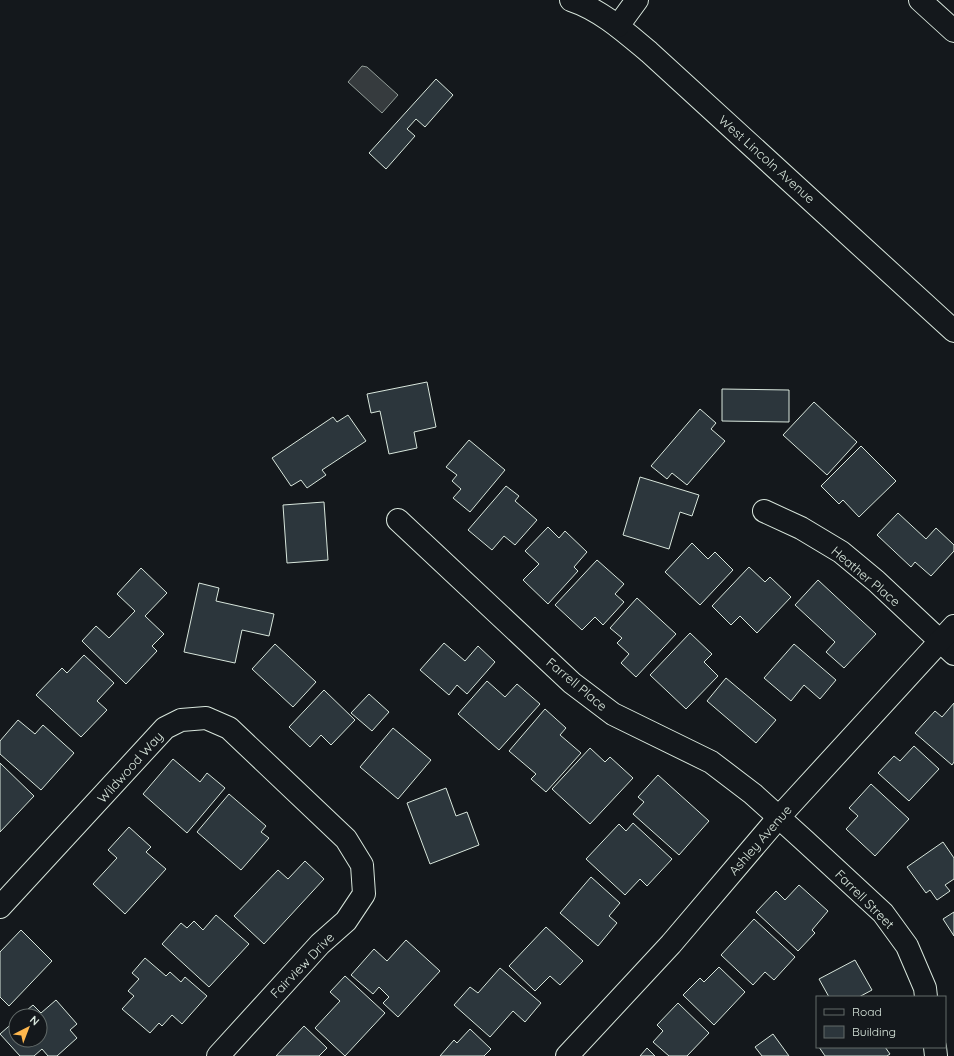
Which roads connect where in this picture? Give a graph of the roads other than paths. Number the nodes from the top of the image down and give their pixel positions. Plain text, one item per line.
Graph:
1 (571, 0) edge
2 (637, 0) edge
3 (920, 0) edge
4 (618, 26) junction
5 (954, 31) edge
6 (954, 331) edge
7 (764, 511) dead end
8 (398, 520) dead end
9 (949, 640) edge
10 (779, 817) junction
11 (362, 865) joint
12 (0, 907) edge
13 (926, 996) edge
14 (218, 1056) edge
15 (567, 1056) edge

1 - 4 street, West Lincoln Avenue
2 - 4 street
3 - 5 street
4 - 6 street, West Lincoln Avenue
7 - 9 street, Heather Place
8 - 10 street, Farrell Place
9 - 10 street, Ashley Avenue
10 - 13 street, Farrell Street
10 - 15 street, Ashley Avenue
11 - 12 street, Wildwood Way
11 - 14 street, Fairview Drive

